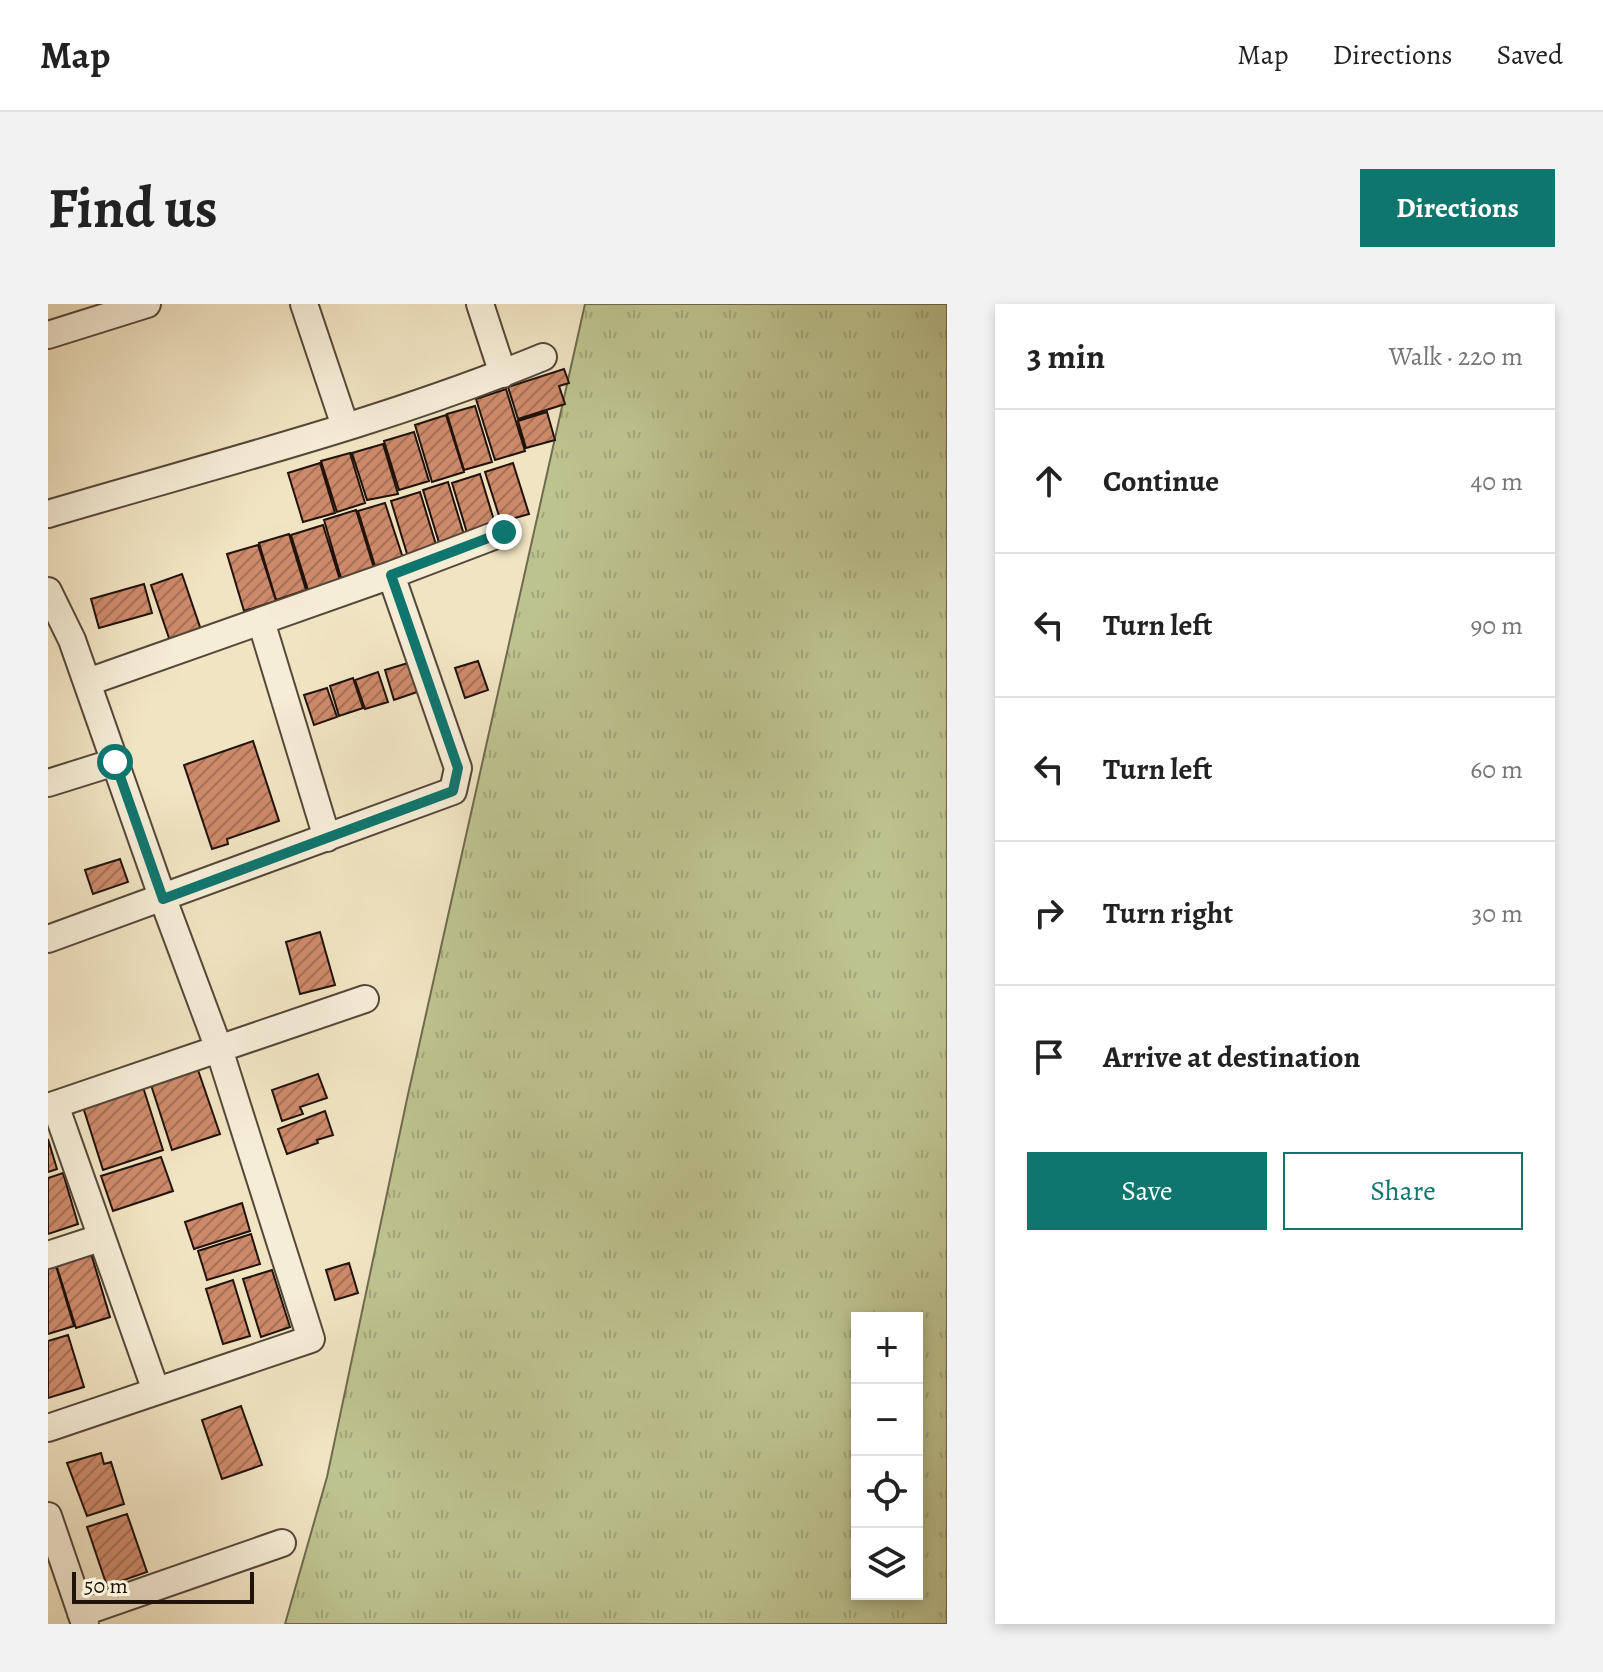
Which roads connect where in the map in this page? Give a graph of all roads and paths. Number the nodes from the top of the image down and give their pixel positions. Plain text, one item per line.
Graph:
1 (147, 304) edge
2 (304, 304) edge
3 (480, 304) edge
4 (48, 335) edge
5 (543, 357) dead end
6 (503, 374) junction
7 (345, 426) junction
8 (48, 514) edge
9 (504, 532) dead end
10 (391, 575) junction
11 (48, 591) edge
12 (261, 621) junction
13 (60, 644) edge
14 (88, 682) junction
15 (115, 762) junction
16 (48, 783) edge
17 (327, 838) junction
18 (163, 899) junction
19 (48, 939) edge
20 (365, 999) dead end
21 (219, 1049) junction
22 (51, 1106) edge
23 (100, 1238) junction
24 (48, 1255) edge
25 (156, 1391) junction
26 (48, 1428) edge
27 (48, 1516) edge
28 (282, 1543) dead end
29 (83, 1618) edge

1 - 4 street
2 - 7 street
3 - 6 street
5 - 6 street
6 - 7 street
7 - 8 street
9 - 10 street
10 - 12 street
10 - 17 street
11 - 13 street
12 - 14 street
12 - 17 street
13 - 14 street
14 - 15 street
15 - 16 street
15 - 18 street
17 - 18 street
18 - 19 street
18 - 21 street
20 - 21 street
21 - 22 street
21 - 25 street
22 - 23 street
23 - 24 street
23 - 25 street
25 - 26 street
27 - 29 street
28 - 29 street

